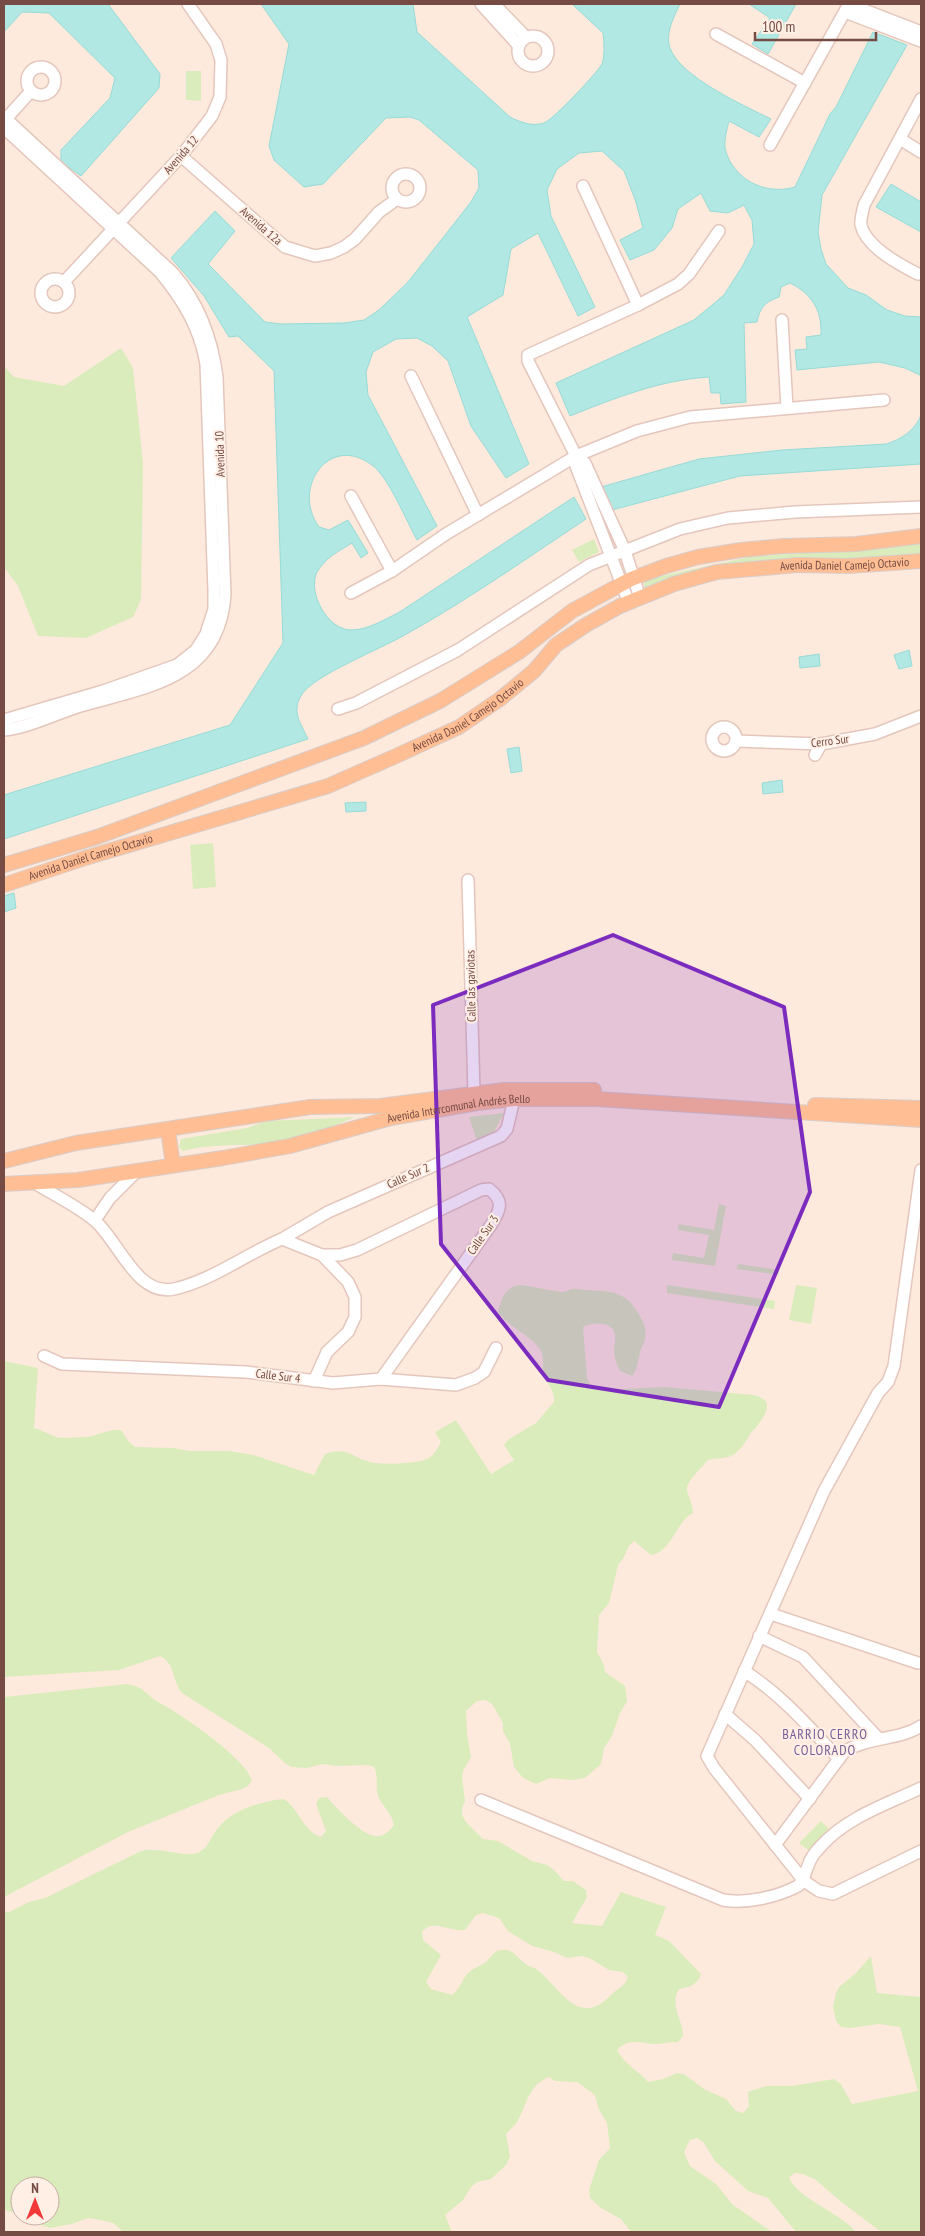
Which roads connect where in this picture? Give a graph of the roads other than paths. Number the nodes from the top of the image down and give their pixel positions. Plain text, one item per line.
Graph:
1 (188, 4) edge
2 (481, 4) edge
3 (494, 4) edge
4 (848, 6) edge
5 (921, 32) edge
6 (716, 34) dead end
7 (921, 41) edge
8 (805, 83) junction
9 (31, 92) dead end
10 (921, 99) edge
11 (4, 122) edge
12 (900, 139) junction
13 (770, 145) dead end
14 (921, 152) edge
15 (181, 156) junction
16 (583, 186) dead end
17 (397, 198) dead end
18 (116, 226) junction
19 (720, 231) dead end
20 (918, 274) dead end
21 (64, 282) dead end
22 (638, 305) junction
23 (782, 320) dead end
24 (411, 376) dead end
25 (884, 400) dead end
26 (787, 408) junction
27 (576, 456) junction
28 (351, 496) dead end
29 (921, 506) edge
30 (478, 515) junction
31 (921, 536) edge
32 (626, 551) junction
33 (611, 556) junction
34 (921, 561) edge
35 (392, 571) junction
36 (635, 578) junction
37 (622, 584) junction
38 (351, 592) dead end
39 (635, 600) junction
40 (130, 686) junction
41 (338, 709) dead end
42 (921, 716) edge
43 (4, 720) edge
44 (4, 730) edge
45 (736, 741) dead end
46 (821, 744) junction
47 (815, 755) dead end
48 (4, 865) edge
49 (468, 880) dead end
50 (4, 885) edge
51 (474, 1092) junction
52 (514, 1099) junction
53 (921, 1108) edge
54 (921, 1120) edge
55 (168, 1130) junction
56 (4, 1161) edge
57 (173, 1165) junction
58 (921, 1170) edge
59 (136, 1172) junction
60 (35, 1183) junction
61 (4, 1184) edge
62 (95, 1220) junction
63 (282, 1239) junction
64 (322, 1255) junction
65 (496, 1348) dead end
66 (44, 1356) dead end
67 (381, 1380) junction
68 (314, 1381) junction
69 (771, 1614) junction
70 (759, 1636) junction
71 (918, 1663) dead end
72 (744, 1671) junction
73 (725, 1714) junction
74 (921, 1726) edge
75 (878, 1738) junction
76 (839, 1759) junction
77 (921, 1788) edge
78 (810, 1799) junction
79 (481, 1800) dead end
80 (774, 1844) junction
81 (921, 1852) edge
82 (804, 1881) junction

1 - 15 street, Avenida 12
2 - 3 street
4 - 5 street
4 - 7 street
4 - 8 street
6 - 8 street
8 - 13 street
9 - 11 street
10 - 12 street
11 - 18 street, Avenida 10
12 - 14 street
12 - 20 street
15 - 17 street, Avenida 12a
15 - 18 street, Avenida 12
16 - 22 street
18 - 21 street, Avenida 12
18 - 40 street, Avenida 10
19 - 22 street
22 - 27 street
23 - 26 street
24 - 30 street
25 - 26 street
26 - 27 street
27 - 30 street
27 - 32 street
27 - 33 street
28 - 35 street
29 - 32 street
30 - 35 street
31 - 36 main road, Avenida Daniel Camejo Octavio
32 - 33 street
32 - 36 street
33 - 37 street
33 - 41 street
34 - 39 main road, Avenida Daniel Camejo Octavio
35 - 38 street
36 - 37 main road, Avenida Daniel Camejo Octavio
36 - 39 street
37 - 39 street
37 - 48 main road, Avenida Daniel Camejo Octavio
39 - 50 main road, Avenida Daniel Camejo Octavio
40 - 43 street, Avenida 10
40 - 44 street, Avenida 10
42 - 46 street, Cerro Sur
45 - 46 street, Cerro Sur
46 - 47 street
49 - 51 street, Calle las gaviotas
51 - 53 main road, Avenida Intercomunal Andrés Bello
51 - 55 main road, Avenida Intercomunal Andrés Bello
52 - 54 main road, Avenida Intercomunal Andrés Bello
52 - 57 main road, Avenida Intercomunal Andrés Bello
52 - 63 street, Calle Sur 2
55 - 56 main road, Avenida Intercomunal Andrés Bello
55 - 57 main road
57 - 59 main road, Avenida Intercomunal Andrés Bello
58 - 69 street
59 - 60 main road, Avenida Intercomunal Andrés Bello
59 - 62 street
60 - 61 main road, Avenida Intercomunal Andrés Bello
60 - 62 street
62 - 63 street, Calle Sur 2
63 - 64 street
64 - 67 street, Calle Sur 3
64 - 68 street
65 - 67 street, Calle Sur 4
66 - 68 street, Calle Sur 4
67 - 68 street, Calle Sur 4
69 - 70 street
69 - 71 street
70 - 72 street
70 - 75 street
72 - 73 street
72 - 76 street
73 - 78 street
73 - 80 street
74 - 75 street
75 - 76 street
76 - 78 street
77 - 82 street
78 - 80 street
79 - 82 street
80 - 82 street
81 - 82 street

